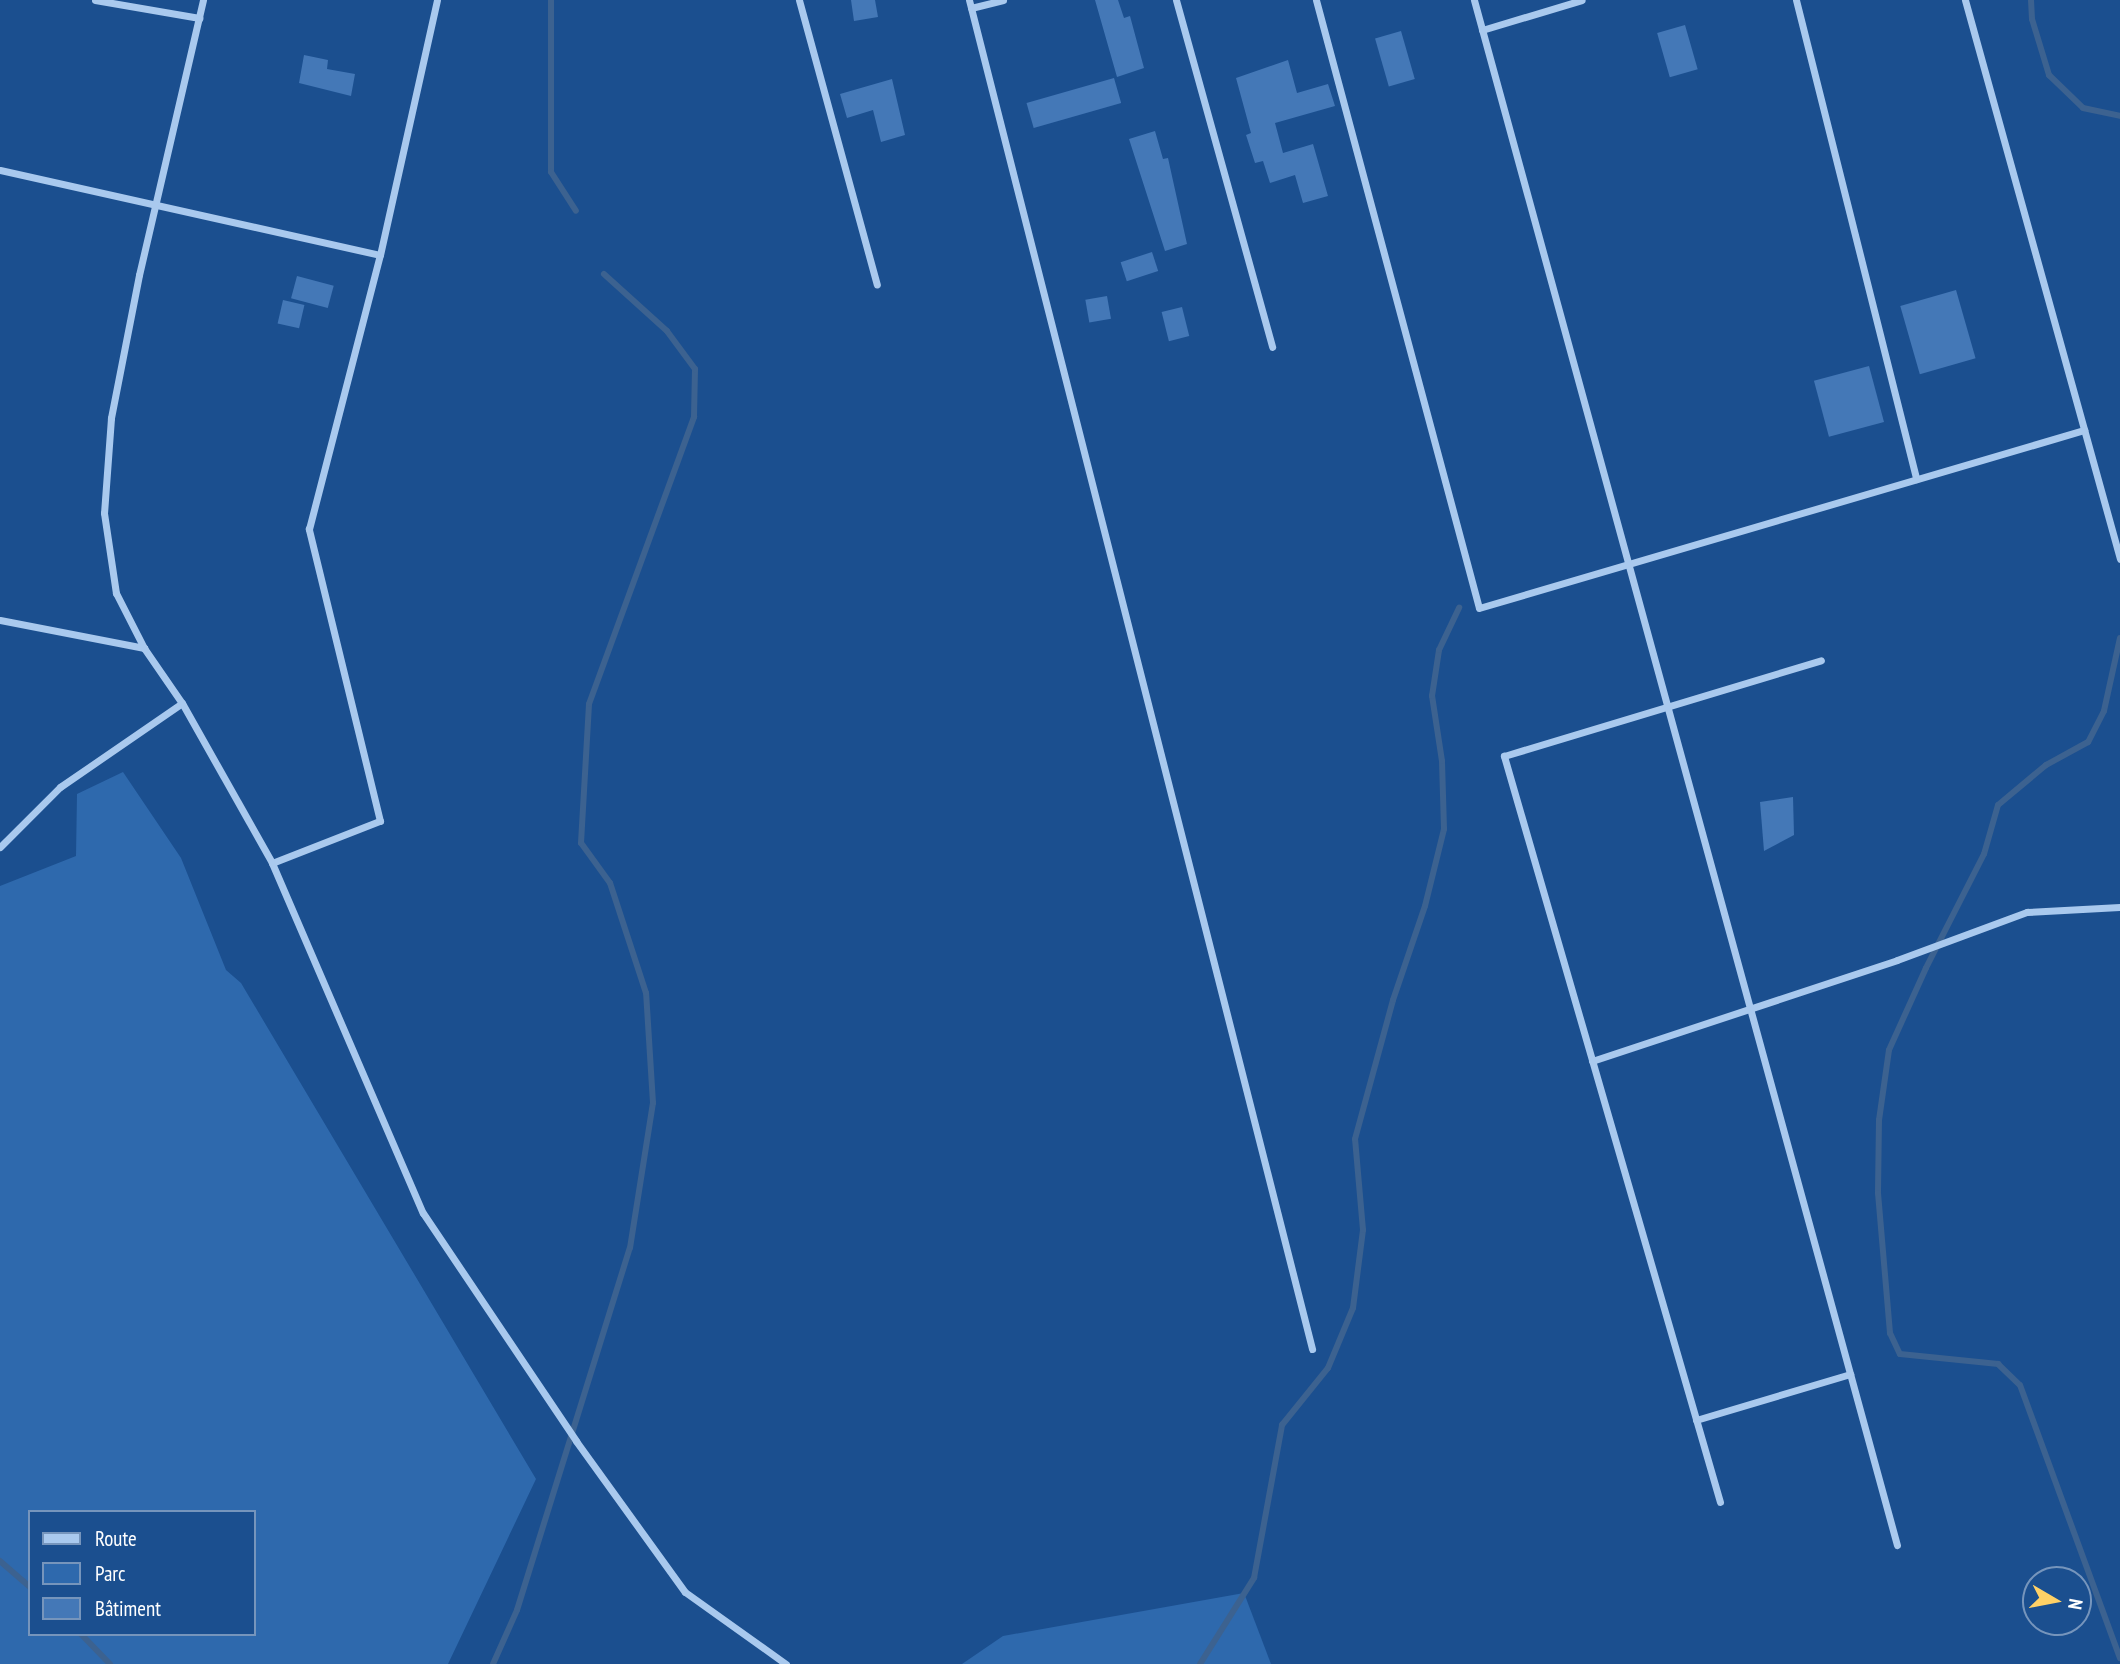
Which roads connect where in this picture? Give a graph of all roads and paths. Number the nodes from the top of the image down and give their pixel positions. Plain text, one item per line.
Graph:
1 (95, 0) edge
2 (203, 0) edge
3 (437, 0) edge
4 (799, 0) edge
5 (1003, 0) edge
6 (1176, 0) edge
7 (1316, 0) edge
8 (1474, 0) edge
9 (1582, 0) edge
10 (1796, 0) edge
11 (1965, 0) edge
12 (970, 4) edge
13 (199, 18) junction
14 (1482, 30) junction
15 (0, 170) edge
16 (156, 205) junction
17 (380, 255) junction
18 (877, 285) dead end
19 (1272, 347) dead end
20 (2084, 429) junction
21 (1916, 479) junction
22 (2120, 559) edge
23 (1628, 564) junction
24 (0, 620) edge
25 (144, 648) junction
26 (1821, 660) dead end
27 (182, 703) junction
28 (1667, 706) junction
29 (0, 847) edge
30 (272, 863) junction
31 (2120, 907) edge
32 (1750, 1009) junction
33 (1592, 1061) junction
34 (1312, 1349) dead end
35 (1850, 1374) junction
36 (1696, 1420) junction
37 (1720, 1502) dead end
38 (1896, 1545) dead end
39 (786, 1664) edge

1 - 13 street
2 - 13 street
3 - 17 street
4 - 18 street
5 - 12 street
6 - 19 street
7 - 23 street
8 - 14 street
9 - 14 street
10 - 21 street
11 - 20 street
12 - 34 street
13 - 16 street
14 - 23 street
15 - 16 street
16 - 17 street
16 - 25 street
17 - 30 street
20 - 21 street
20 - 22 street
21 - 23 street
23 - 28 street
24 - 25 street
25 - 27 street
26 - 28 street
27 - 29 street
27 - 30 street
28 - 32 street
28 - 33 street
30 - 39 street
31 - 32 street
32 - 33 street
32 - 35 street
33 - 36 street
35 - 36 street
35 - 38 street
36 - 37 street

